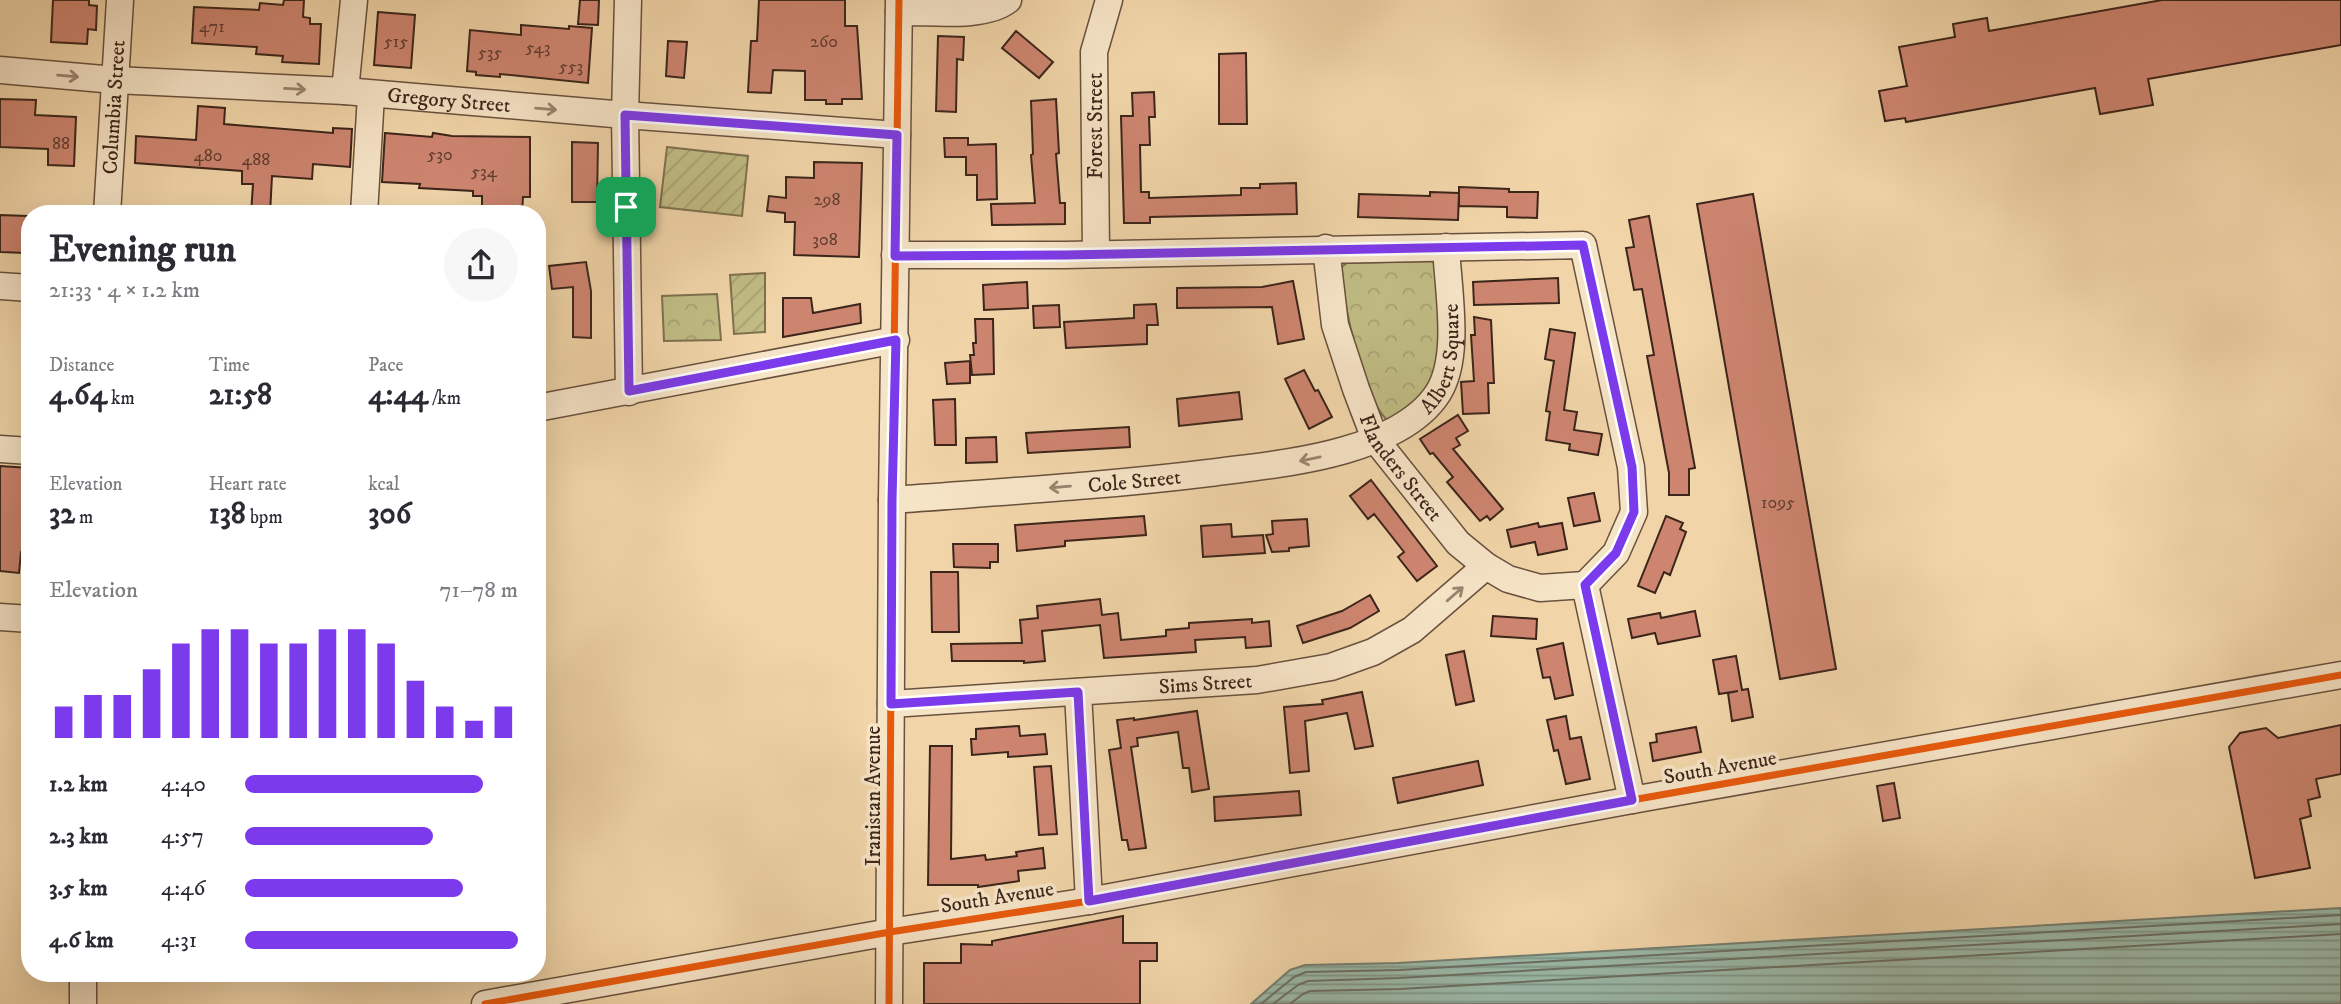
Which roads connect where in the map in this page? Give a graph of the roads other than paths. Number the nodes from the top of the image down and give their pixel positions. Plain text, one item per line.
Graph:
1 (120, 0) edge
2 (354, 0) edge
3 (628, 0) edge
4 (1008, 0) edge
5 (1109, 0) edge
6 (899, 6) edge
7 (0, 70) edge
8 (115, 80) junction
9 (345, 91) junction
10 (371, 95) junction
11 (625, 115) junction
12 (897, 135) junction
13 (108, 205) edge
14 (365, 205) edge
15 (1446, 247) junction
16 (1326, 248) junction
17 (1096, 254) junction
18 (895, 256) junction
19 (0, 286) edge
20 (21, 287) edge
21 (896, 340) junction
22 (629, 391) junction
23 (546, 406) edge
24 (1375, 439) junction
25 (0, 449) edge
26 (21, 451) edge
27 (892, 500) junction
28 (1486, 566) junction
29 (1585, 585) junction
30 (0, 617) edge
31 (21, 618) edge
32 (2341, 675) edge
33 (1078, 692) junction
34 (891, 704) junction
35 (1632, 800) junction
36 (1089, 901) junction
37 (890, 932) junction
38 (83, 982) edge
39 (83, 1004) edge
40 (485, 1004) edge
41 (889, 1004) edge

1 - 8 street, Columbia Street
2 - 9 street
3 - 11 street
4 - 6 street
5 - 17 street, Forest Street
6 - 12 street, Iranistan Avenue
7 -> 8 street, Gregory Street
8 -> 9 street, Gregory Street
8 - 13 street, Columbia Street
9 - 10 street, Gregory Street
10 -> 11 street, Gregory Street
10 - 14 street
11 - 12 street, Gregory Street
11 - 22 street
12 - 18 street, Iranistan Avenue
15 - 16 street
15 - 24 street, Albert Square
15 - 29 street
16 - 17 street
16 - 24 street, Flanders Street
17 - 18 street
18 - 21 street, Iranistan Avenue
19 - 20 street
21 - 22 street
21 - 27 street, Iranistan Avenue
22 - 23 street
24 -> 27 street, Cole Street
24 - 28 street, Flanders Street
25 - 26 street
27 - 34 street, Iranistan Avenue
28 - 29 street, Flanders Street
33 -> 28 street, Sims Street
29 - 35 street
30 - 31 street
32 - 35 street, South Avenue
33 - 34 street, Sims Street
33 - 36 street
34 - 37 street, Iranistan Avenue
35 - 36 street, South Avenue
36 - 37 street, South Avenue
37 - 40 street, South Avenue
37 - 41 street, Iranistan Avenue
38 - 39 street

